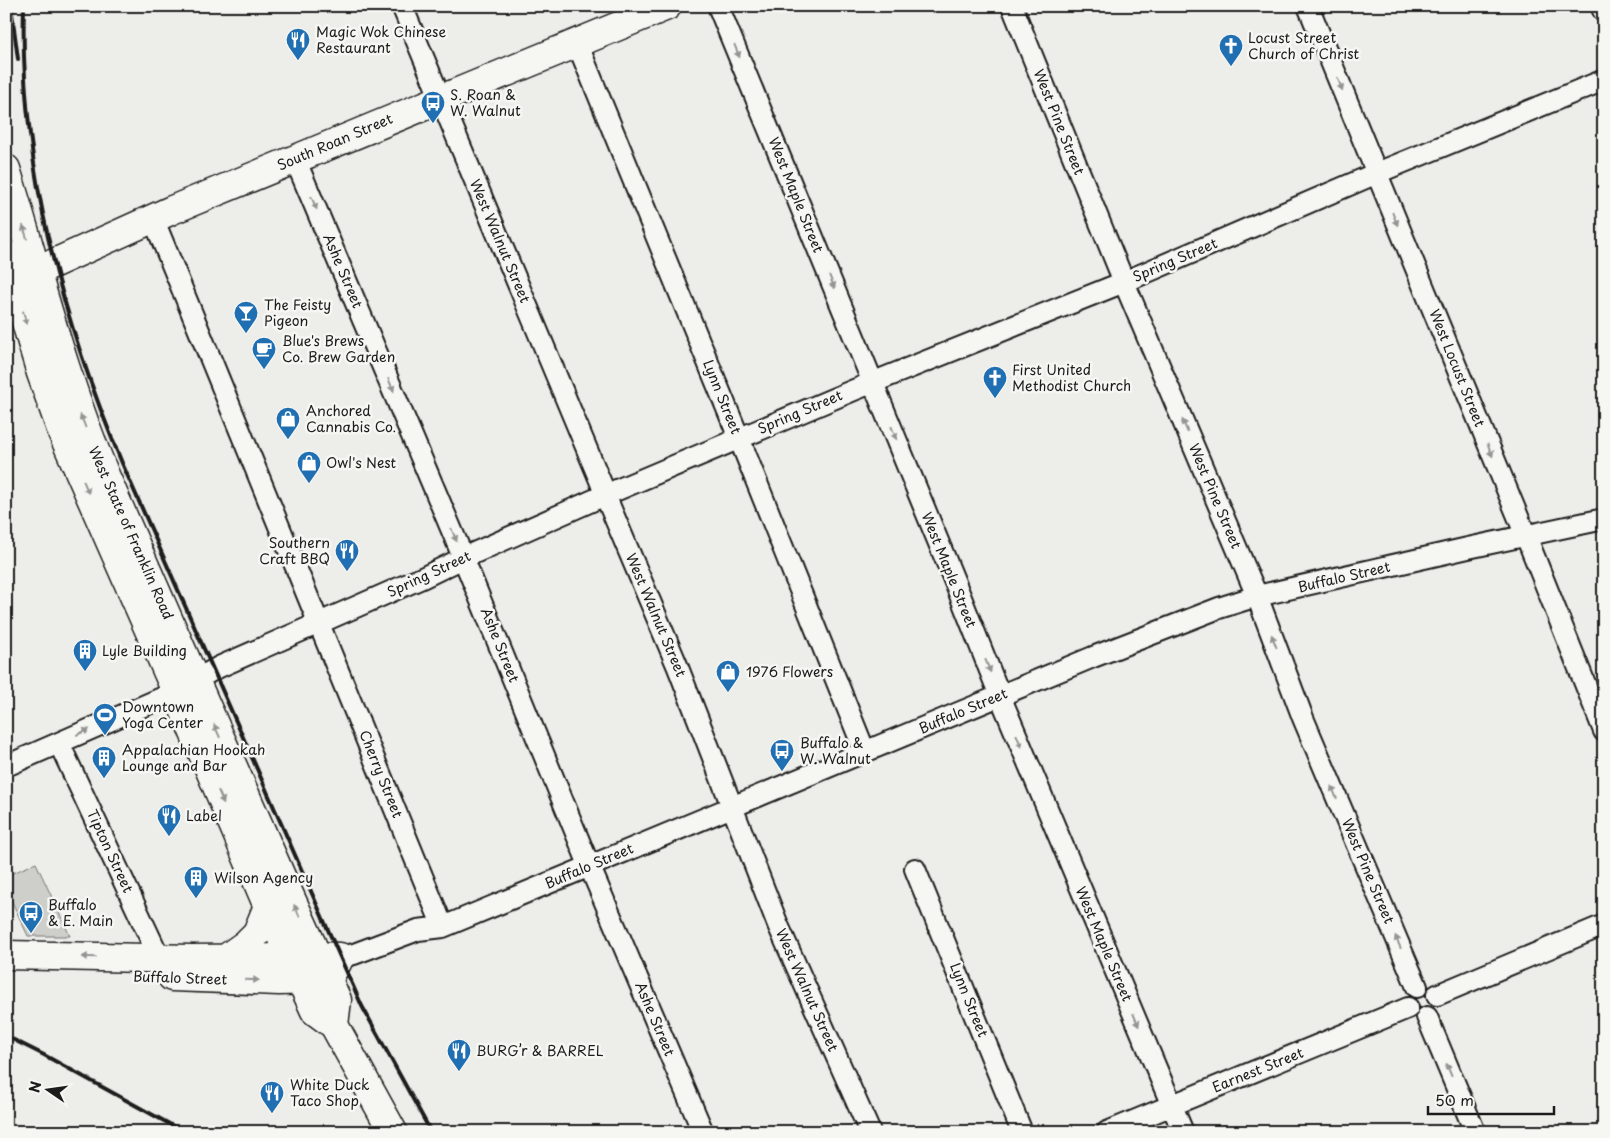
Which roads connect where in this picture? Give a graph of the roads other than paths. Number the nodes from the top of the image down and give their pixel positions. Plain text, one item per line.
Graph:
1 (402, 6) edge
2 (667, 6) edge
3 (718, 6) edge
4 (1012, 6) edge
5 (1308, 6) edge
6 (1602, 6) edge
7 (1604, 12) edge
8 (577, 43) junction
9 (1604, 80) edge
10 (440, 99) junction
11 (296, 159) junction
12 (6, 169) edge
13 (1377, 174) junction
14 (153, 218) junction
15 (6, 255) edge
16 (19, 279) edge
17 (1124, 282) junction
18 (873, 383) junction
19 (739, 438) junction
20 (605, 495) junction
21 (1604, 519) edge
22 (1526, 536) junction
23 (463, 558) junction
24 (1257, 596) junction
25 (319, 622) junction
26 (186, 685) junction
27 (1000, 696) junction
28 (1604, 731) edge
29 (59, 743) junction
30 (865, 752) junction
31 (6, 766) edge
32 (733, 806) junction
33 (589, 866) junction
34 (915, 869) dead end
35 (268, 906) junction
36 (1604, 926) edge
37 (443, 927) junction
38 (6, 955) edge
39 (160, 959) junction
40 (225, 959) junction
41 (315, 966) junction
42 (6, 972) edge
43 (1417, 987) junction
44 (1437, 996) junction
45 (1408, 1008) junction
46 (1427, 1017) junction
47 (1172, 1105) junction
48 (393, 1132) edge
49 (703, 1132) edge
50 (870, 1132) edge
51 (1022, 1132) edge
52 (1107, 1132) edge
53 (1183, 1132) edge
54 (1474, 1132) edge

1 - 10 street, West Walnut Street
2 - 8 main road, South Roan Street
3 -> 18 street, West Maple Street
4 - 17 street, West Pine Street
5 -> 13 street, West Locust Street
6 - 7 street
8 - 10 main road, South Roan Street
8 - 19 street, Lynn Street
9 - 13 street, Spring Street
10 - 11 main road, South Roan Street
10 - 20 street, West Walnut Street
11 - 14 main road, South Roan Street
11 -> 23 street, Ashe Street
16 -> 12 main road, West State of Franklin Road
13 - 17 street, Spring Street
13 -> 22 street, West Locust Street
14 - 16 main road, South Roan Street
14 - 25 street, Cherry Street
15 - 16 main road, West State of Franklin Road
16 - 26 main road, West State of Franklin Road
17 - 18 street, Spring Street
24 -> 17 street, West Pine Street
18 - 19 street, Spring Street
18 -> 27 street, West Maple Street
19 - 20 street, Spring Street
19 - 30 street, Lynn Street
20 - 23 street, Spring Street
20 - 32 street, West Walnut Street
21 - 22 street, Buffalo Street
22 - 24 street, Buffalo Street
22 - 28 street, West Locust Street
23 - 25 street, Spring Street
23 - 33 street, Ashe Street
24 - 27 street, Buffalo Street
43 -> 24 street, West Pine Street
25 - 26 street, Spring Street
25 - 37 street, Cherry Street
29 -> 26 street, Spring Street
26 -> 35 main road, West State of Franklin Road
41 -> 26 main road, West State of Franklin Road
27 - 30 street, Buffalo Street
27 -> 47 street, West Maple Street
29 - 31 street, Spring Street
29 - 39 street, Tipton Street
30 - 32 street, Buffalo Street
32 - 33 street, Buffalo Street
32 - 50 street, West Walnut Street
33 - 37 street, Buffalo Street
33 - 49 street, Ashe Street
34 - 51 street, Lynn Street
35 - 40 main road
35 - 41 main road, West State of Franklin Road
36 - 44 street
37 - 41 street, Buffalo Street
39 -> 38 main road, Buffalo Street
39 - 40 main road, Buffalo Street
40 - 41 main road, Buffalo Street
42 -> 41 main road, Buffalo Street
41 - 48 main road, West State of Franklin Road
43 - 44 street
43 - 45 street
44 - 46 street
45 - 46 street
45 - 47 street, Earnest Street
54 -> 46 street
47 - 52 street, Earnest Street
47 - 53 street, West Maple Street

